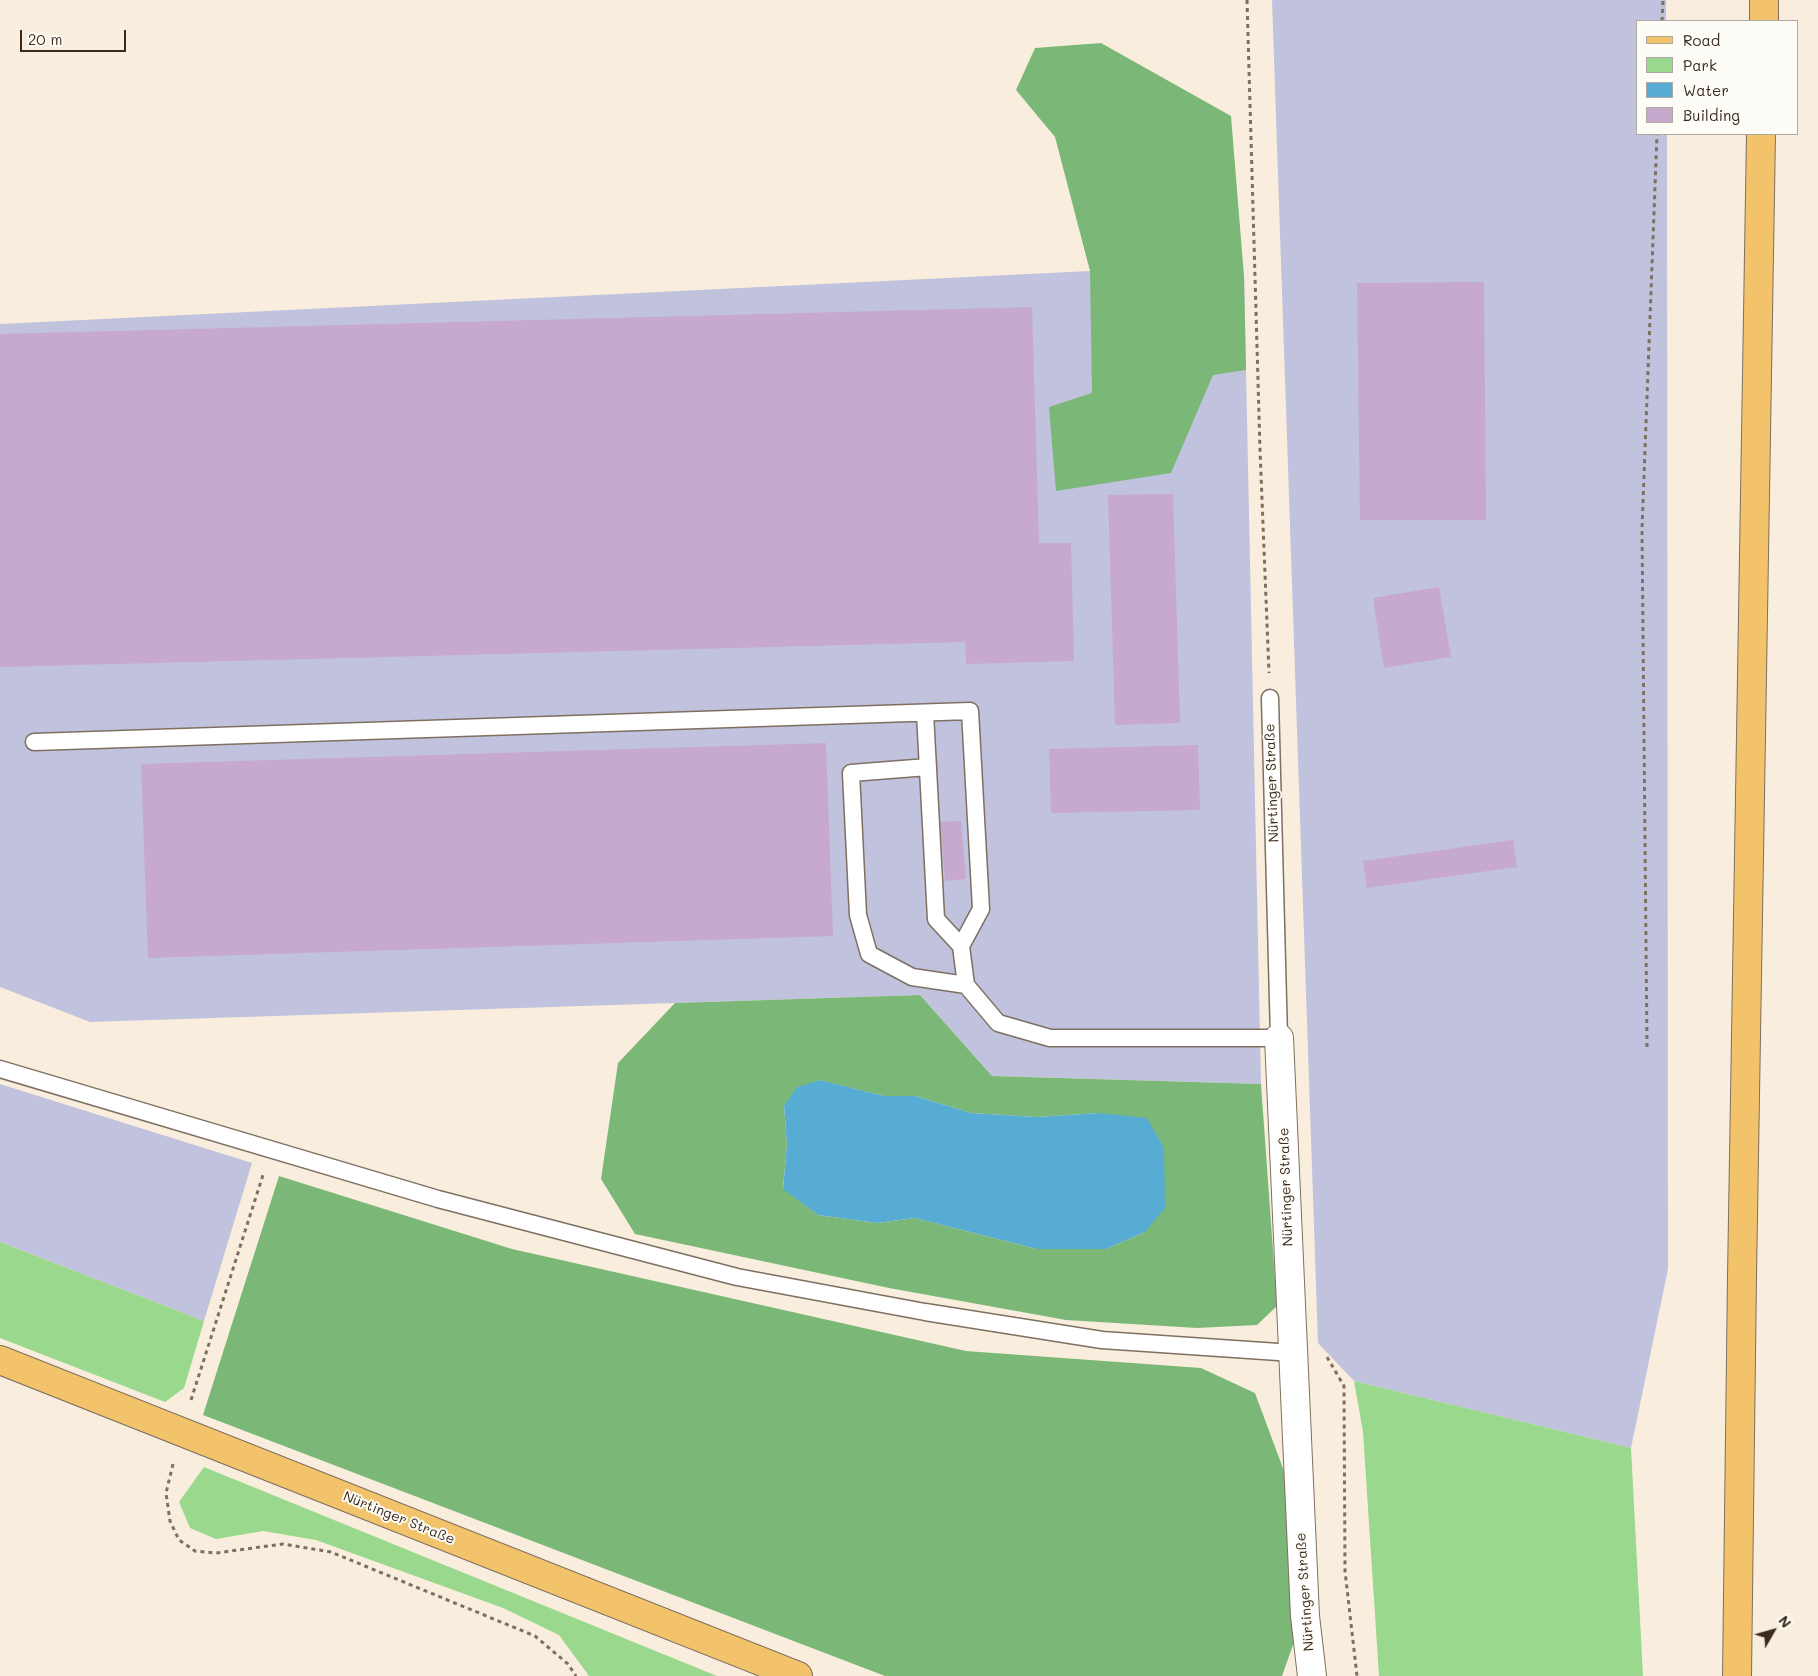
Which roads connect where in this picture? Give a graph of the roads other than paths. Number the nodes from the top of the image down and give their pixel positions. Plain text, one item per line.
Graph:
1 (1764, 0) edge
2 (1764, 20) edge
3 (1761, 135) edge
4 (1270, 698) road end
5 (924, 713) junction
6 (34, 742) dead end
7 (928, 767) junction
8 (961, 946) junction
9 (966, 985) junction
10 (1279, 1038) junction
11 (0, 1069) edge
12 (1293, 1353) junction
13 (0, 1360) edge
14 (798, 1676) edge
15 (1312, 1676) edge
16 (1737, 1676) edge

1 - 2 main road
3 - 16 main road
4 - 10 lane, Nürtinger Straße
5 - 6 lane
5 - 7 lane
5 - 8 lane
7 - 8 lane
7 - 9 lane
8 - 9 lane
9 - 10 lane
10 - 12 street, Nürtinger Straße
11 - 12 lane
12 - 15 street, Nürtinger Straße
13 - 14 main road, Nürtinger Straße

